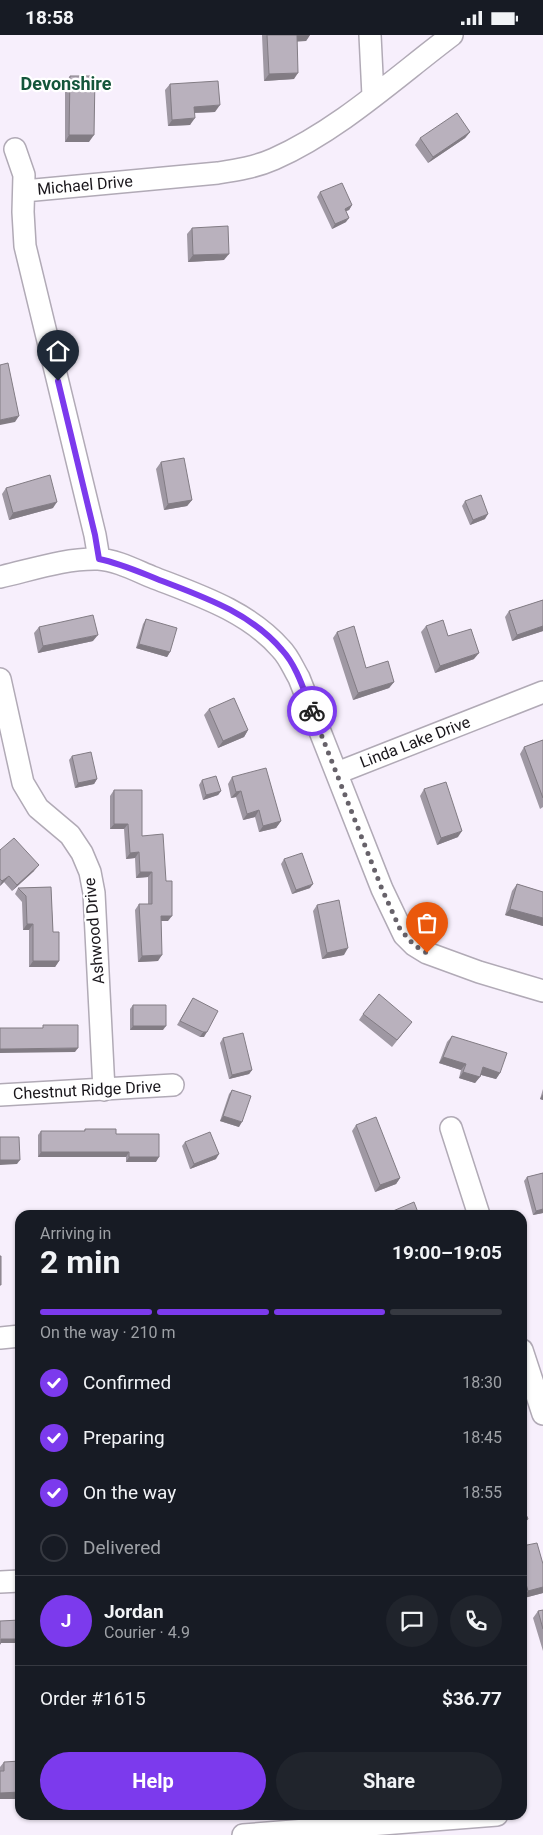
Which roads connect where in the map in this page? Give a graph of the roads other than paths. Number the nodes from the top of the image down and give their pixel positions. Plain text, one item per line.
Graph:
1 (370, 35) edge
2 (452, 35) edge
3 (373, 95) junction
4 (15, 149) dead end
5 (24, 191) junction
6 (99, 559) junction
7 (0, 577) edge
8 (0, 679) edge
9 (543, 692) edge
10 (337, 773) junction
11 (543, 991) edge
12 (173, 1085) dead end
13 (104, 1090) junction
14 (0, 1095) edge
15 (451, 1128) dead end
16 (477, 1210) edge
17 (0, 1337) edge
18 (15, 1337) edge
19 (527, 1366) edge
20 (543, 1414) edge
21 (15, 1581) edge
22 (0, 1582) edge
23 (434, 1820) edge
24 (243, 1835) edge

1 - 3 street
2 - 3 street, Michael Drive
3 - 5 street, Michael Drive
4 - 5 street
5 - 6 street, Michael Drive
6 - 7 street
6 - 10 street
8 - 13 street, Ashwood Drive
9 - 10 street, Linda Lake Drive
10 - 11 street
12 - 13 street, Chestnut Ridge Drive
13 - 14 street, Chestnut Ridge Drive
15 - 16 street
17 - 18 street
19 - 20 street
21 - 22 street
23 - 24 street

